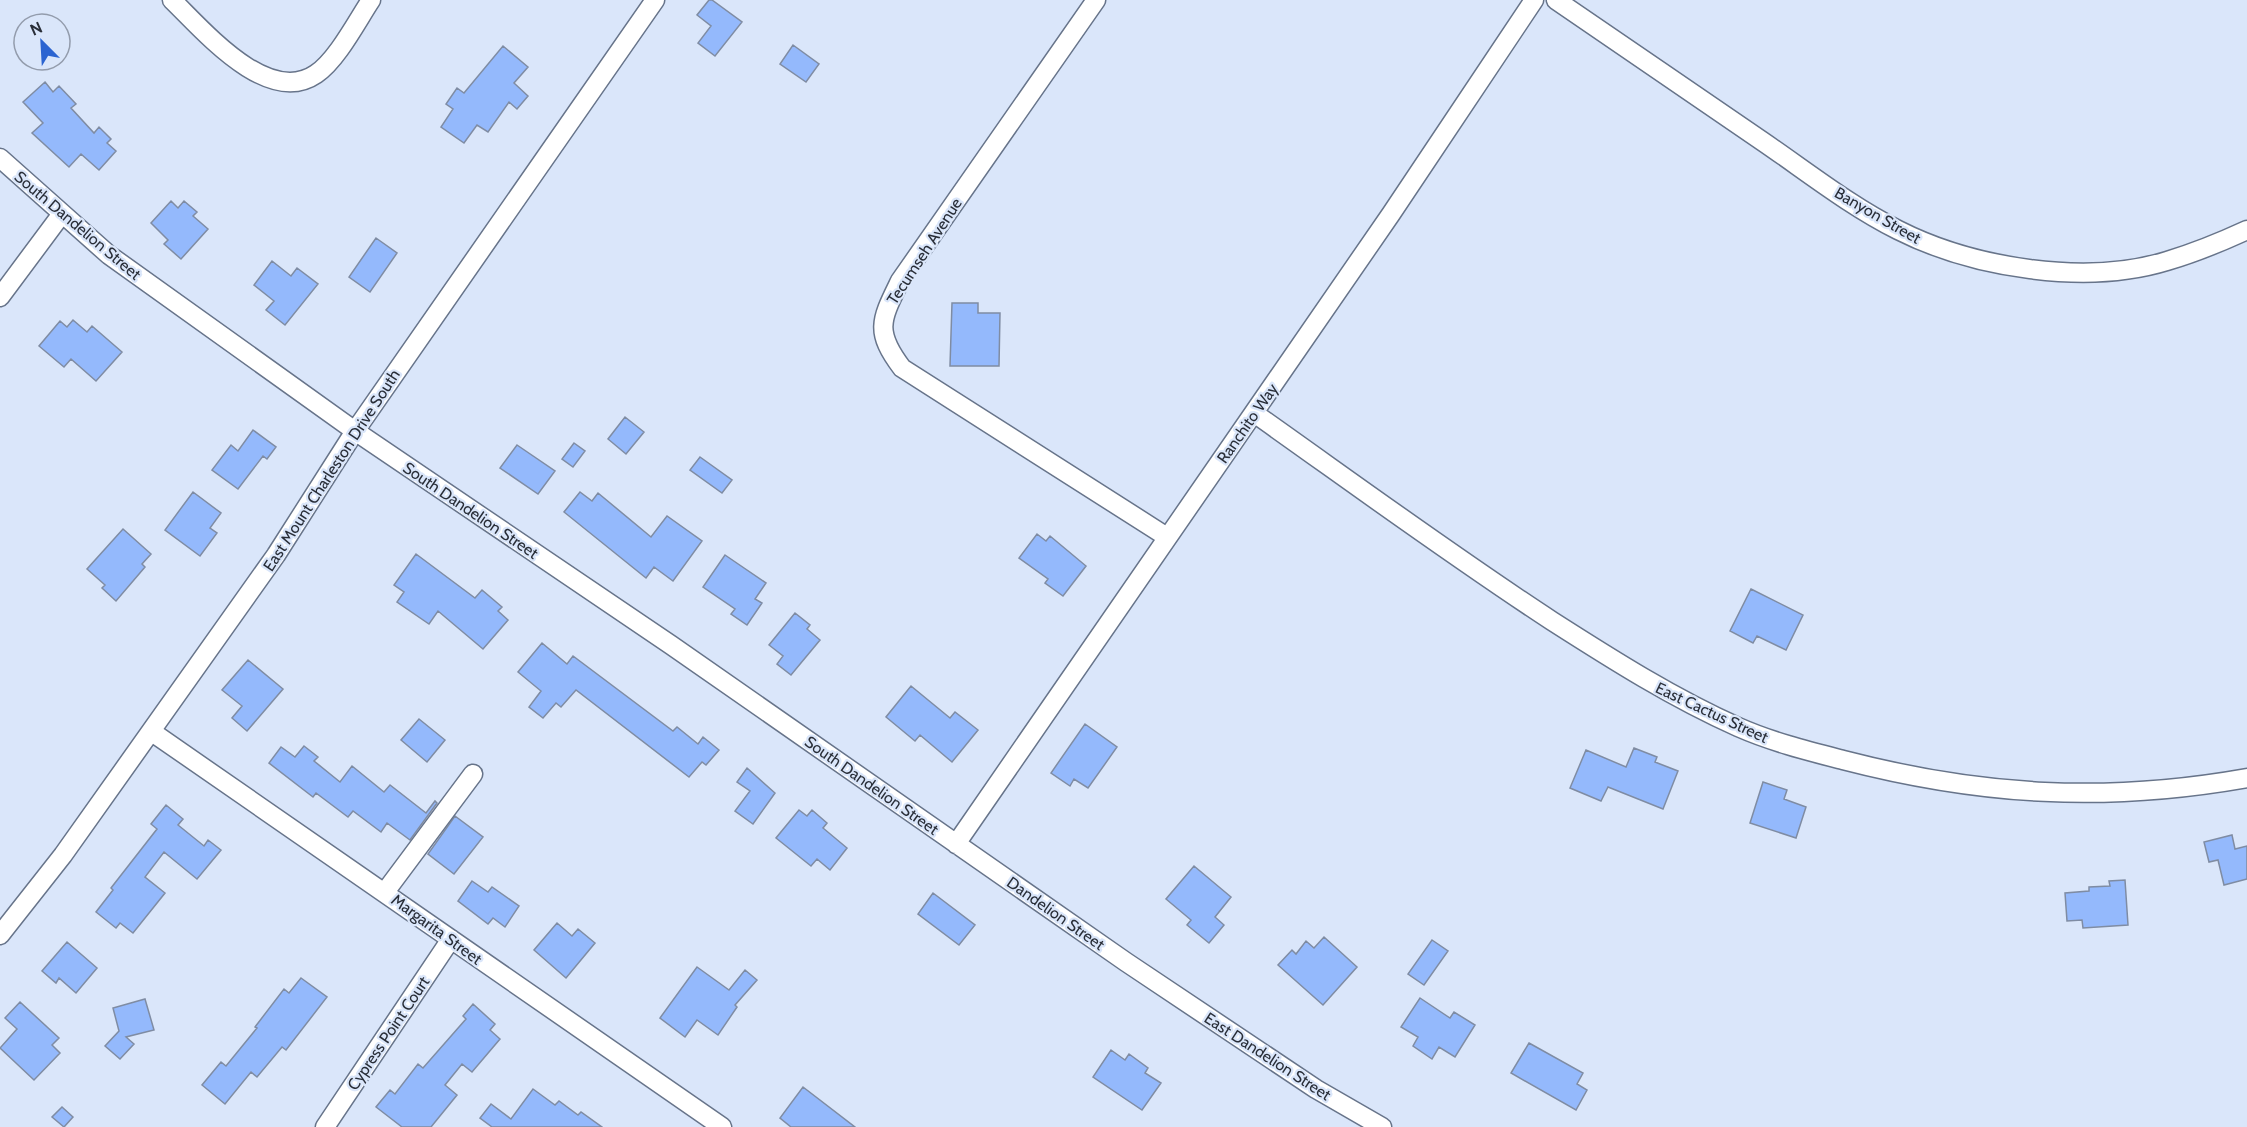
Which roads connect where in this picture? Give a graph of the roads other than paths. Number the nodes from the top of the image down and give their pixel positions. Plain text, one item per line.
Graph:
1 (172, 0) edge
2 (371, 0) edge
3 (655, 0) edge
4 (1096, 0) edge
5 (1534, 0) edge
6 (1556, 0) edge
7 (0, 158) edge
8 (61, 215) junction
9 (2247, 230) edge
10 (0, 297) edge
11 (1254, 413) junction
12 (355, 431) junction
13 (1167, 537) junction
14 (152, 732) junction
15 (472, 774) dead end
16 (2247, 778) edge
17 (956, 844) junction
18 (385, 892) junction
19 (0, 935) edge
20 (451, 939) junction
21 (1155, 981) joint
22 (325, 1127) edge
23 (722, 1127) edge
24 (1382, 1127) edge

1 - 2 street
3 - 12 street, East Mount Charleston Drive South
4 - 13 street, Tecumseh Avenue
5 - 11 street, Ranchito Way
6 - 9 street, Banyon Street
7 - 8 street, South Dandelion Street
8 - 10 street
8 - 12 street, South Dandelion Street
11 - 13 street, Ranchito Way
11 - 16 street, East Cactus Street
12 - 14 street, East Mount Charleston Drive South
12 - 17 street, South Dandelion Street
13 - 17 street, Ranchito Way
14 - 18 street, Margarita Street
14 - 19 street, East Mount Charleston Drive South
15 - 18 street
17 - 21 street, Dandelion Street
18 - 20 street, Margarita Street
20 - 22 street, Cypress Point Court
20 - 23 street, Margarita Street
21 - 24 street, East Dandelion Street

